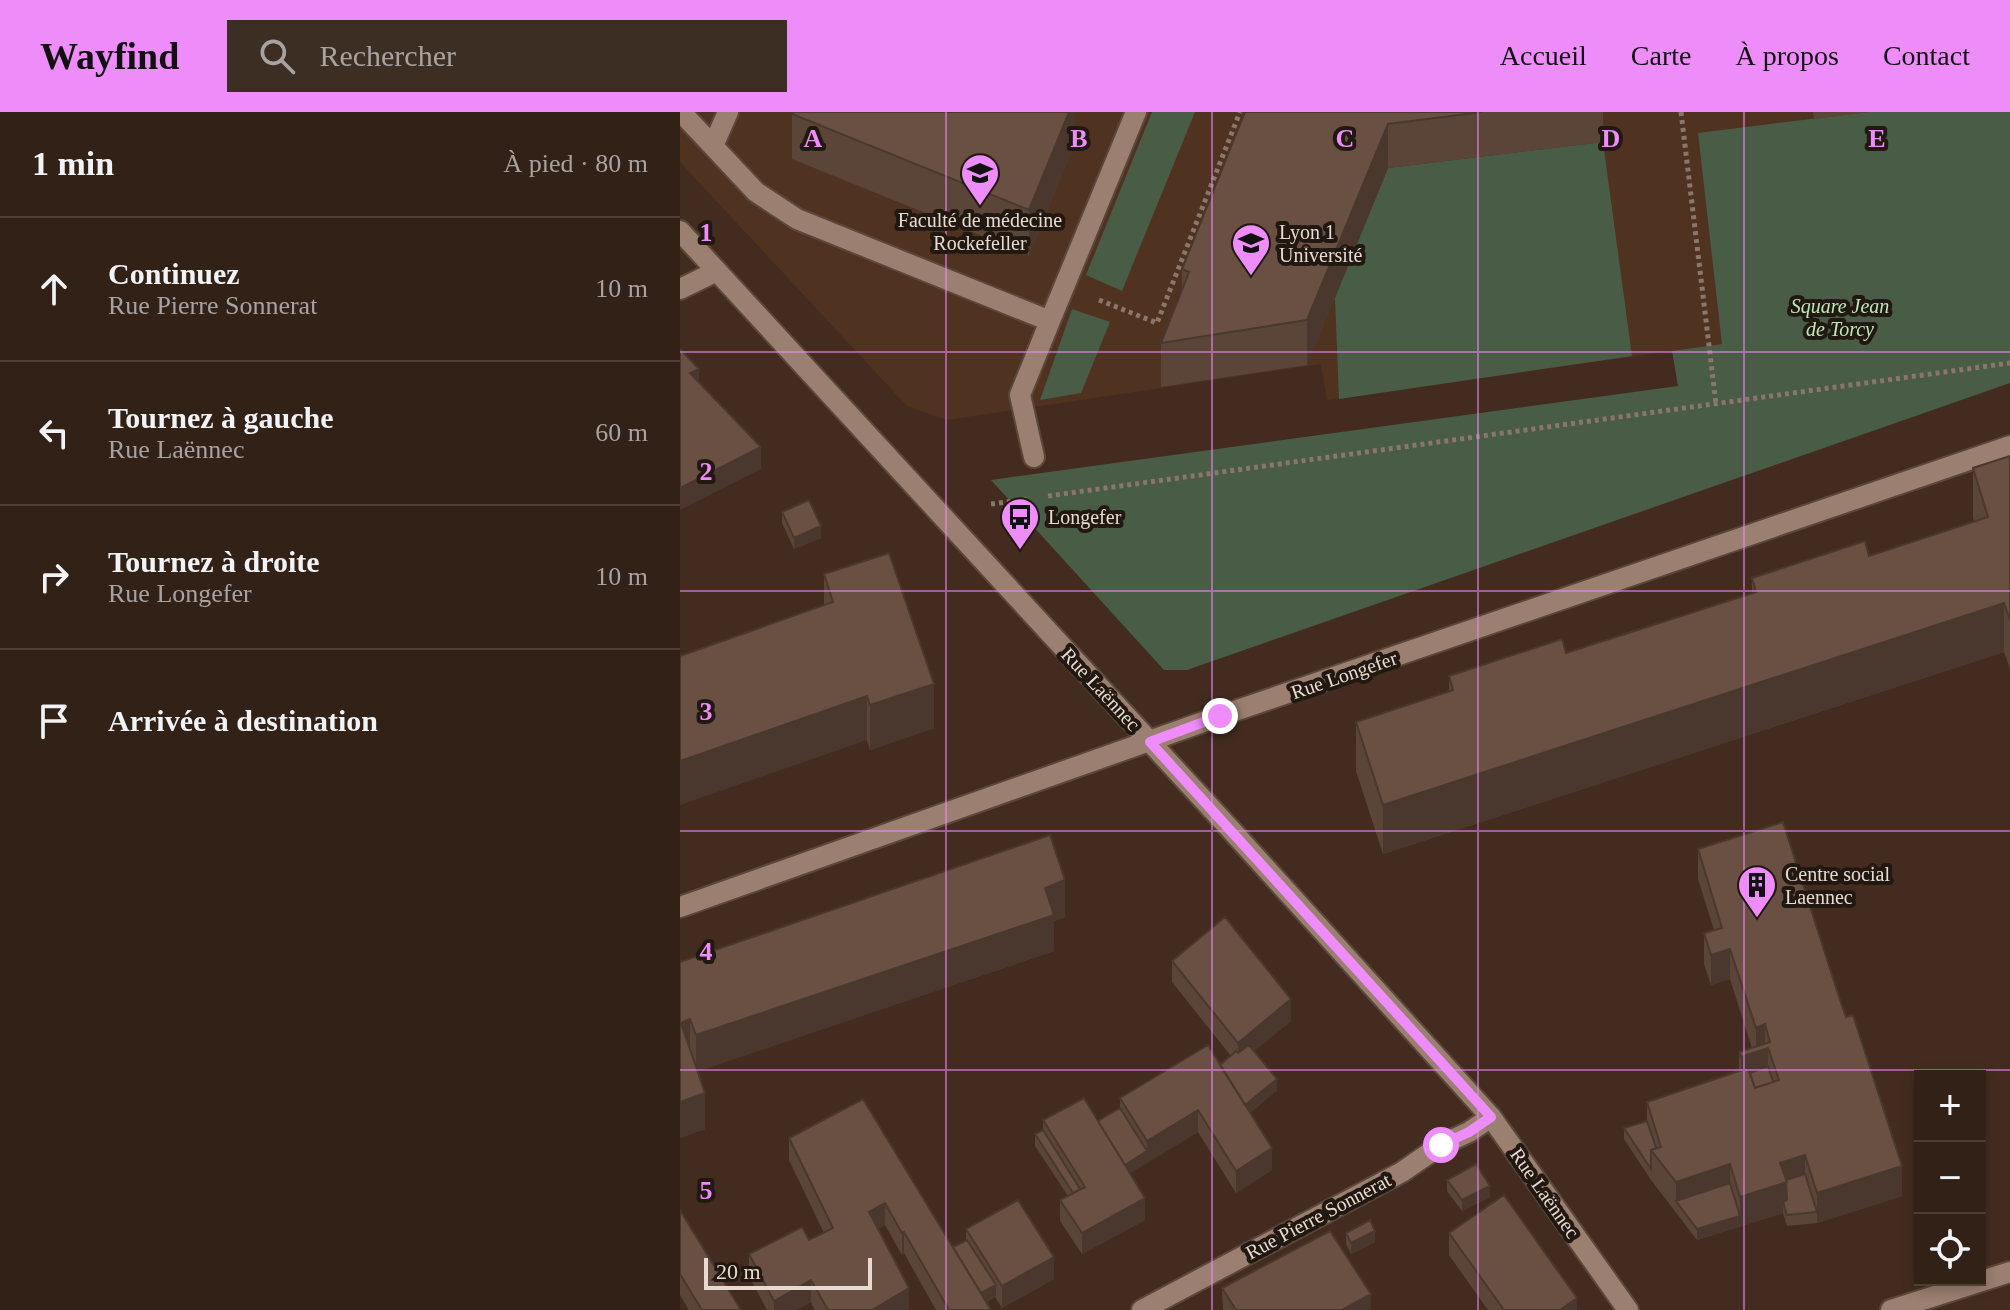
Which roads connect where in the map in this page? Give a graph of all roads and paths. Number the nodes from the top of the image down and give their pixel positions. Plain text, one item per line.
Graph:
1 (681, 112) edge
2 (728, 112) edge
3 (1136, 112) edge
4 (1240, 112) edge
5 (1681, 112) edge
6 (713, 146) junction
7 (680, 231) edge
8 (717, 271) junction
9 (1065, 285) junction
10 (680, 289) edge
11 (1050, 321) junction
12 (2010, 363) edge
13 (1716, 404) junction
14 (2010, 446) edge
15 (1034, 457) dead end
16 (991, 504) dead end
17 (1150, 742) junction
18 (680, 907) edge
19 (1491, 1117) junction
20 (2010, 1272) edge
21 (1142, 1310) edge
22 (1628, 1310) edge
23 (1891, 1310) edge

1 - 6 street
2 - 6 street
3 - 9 street
4 - 9 path
5 - 13 path
6 - 11 street
7 - 8 street, Rue Laënnec
8 - 10 street
8 - 17 street, Rue Laënnec
9 - 11 street
11 - 15 street
12 - 13 path
13 - 16 path
14 - 17 street, Rue Longefer
17 - 18 street, Rue Longefer
17 - 19 street, Rue Laënnec
19 - 21 street, Rue Pierre Sonnerat
19 - 22 street, Rue Laënnec
20 - 23 street

